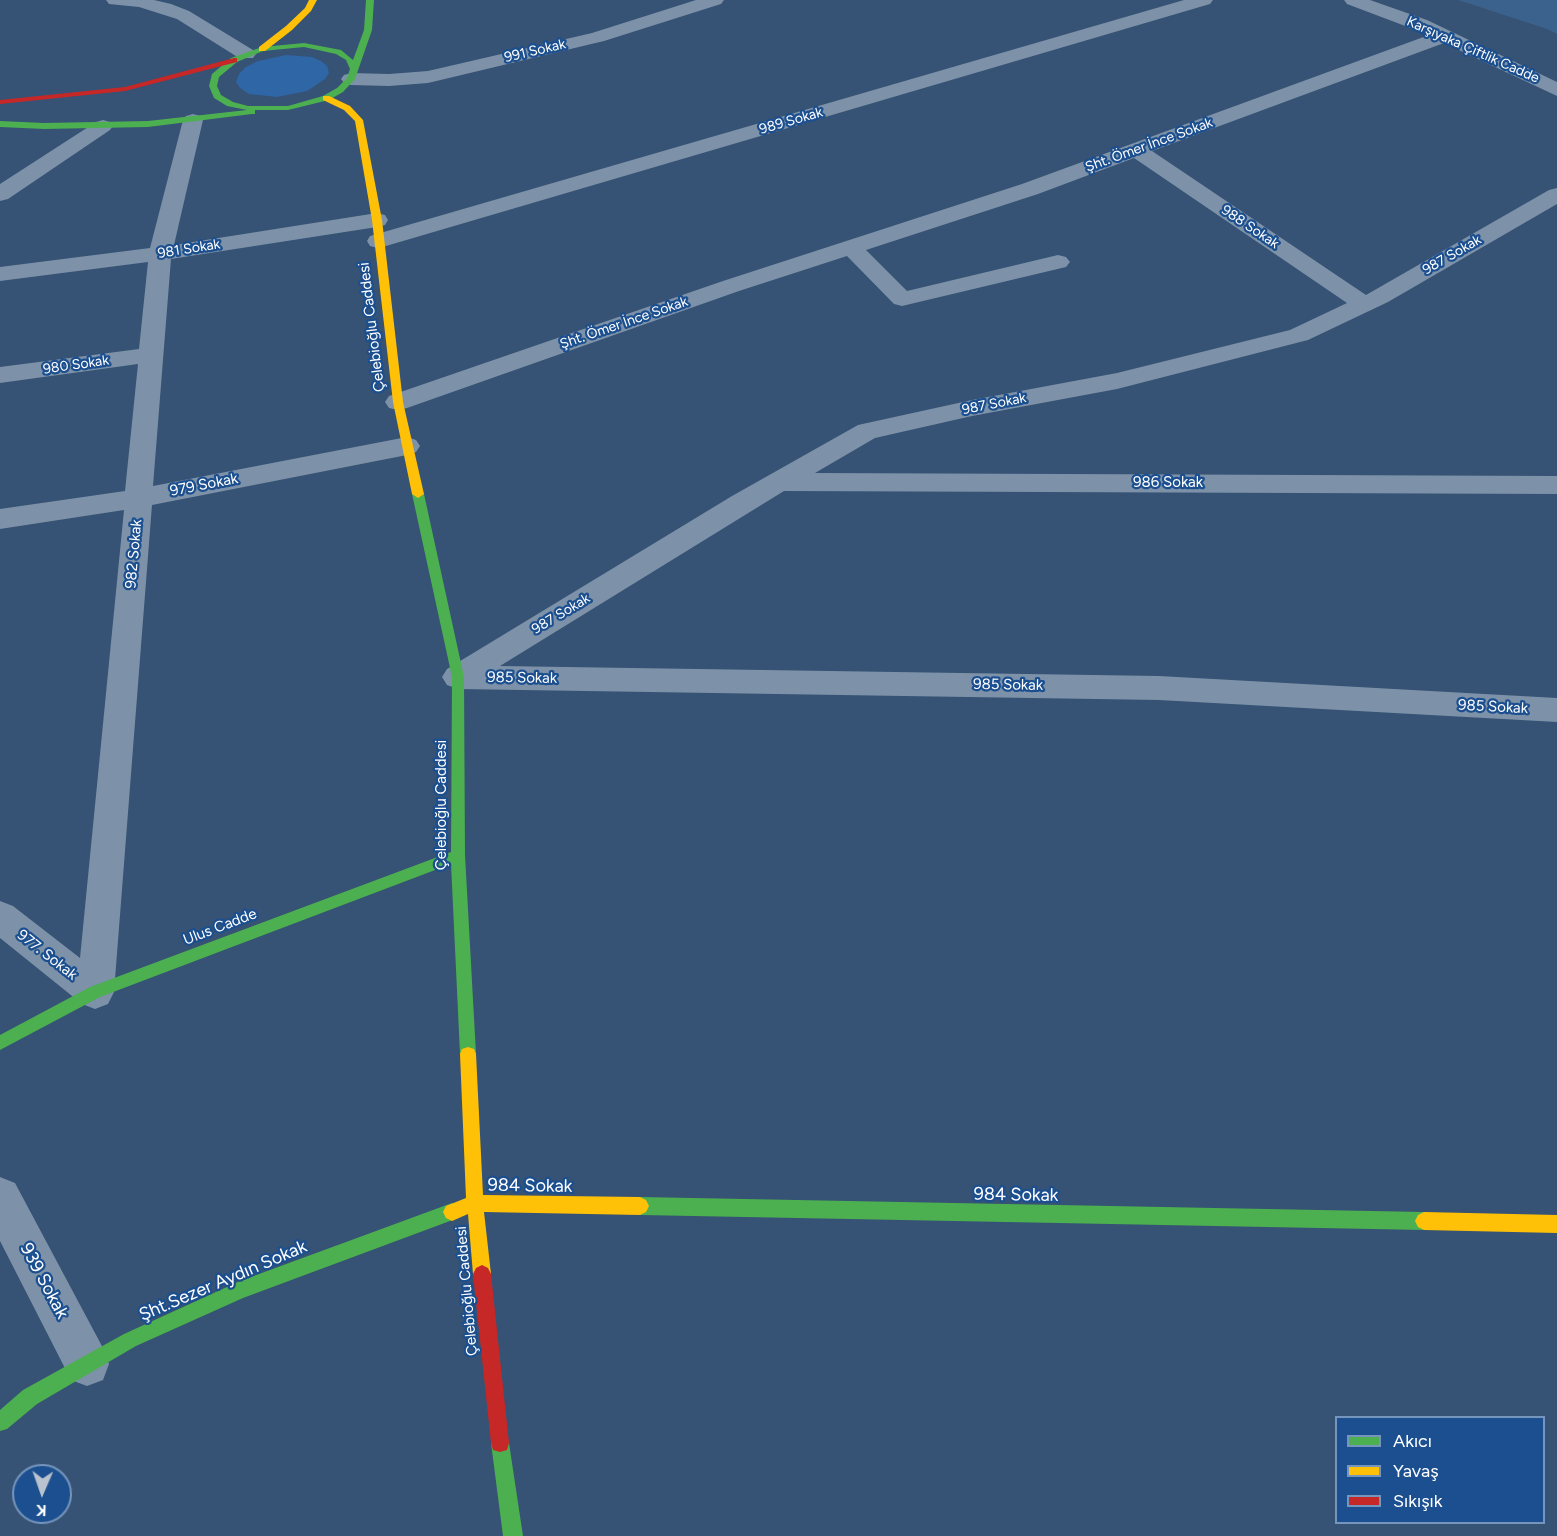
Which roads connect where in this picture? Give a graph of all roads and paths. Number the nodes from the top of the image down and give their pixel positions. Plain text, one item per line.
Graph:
1 (115, 0) edge
2 (313, 0) edge
3 (370, 0) edge
4 (715, 0) edge
5 (1204, 0) edge
6 (1353, 0) edge
7 (1445, 36) junction
8 (247, 54) junction
9 (352, 74) junction
10 (1557, 90) edge
11 (326, 98) junction
12 (0, 102) edge
13 (267, 110) junction
14 (193, 120) junction
15 (0, 123) edge
16 (103, 126) junction
17 (1137, 150) junction
18 (0, 194) edge
19 (1557, 195) edge
20 (378, 230) junction
21 (851, 247) junction
22 (160, 254) junction
23 (1058, 262) dead end
24 (0, 274) edge
25 (1364, 304) junction
26 (151, 355) junction
27 (0, 375) edge
28 (398, 402) junction
29 (407, 446) junction
30 (778, 483) junction
31 (1557, 485) edge
32 (139, 498) junction
33 (0, 519) edge
34 (458, 677) junction
35 (1557, 710) edge
36 (458, 855) junction
37 (0, 917) edge
38 (95, 992) junction
39 (0, 1043) edge
40 (0, 1198) edge
41 (475, 1203) junction
42 (1557, 1224) edge
43 (87, 1365) junction
44 (0, 1422) edge
45 (513, 1536) edge

1 - 8 street
2 - 8 main road
3 - 9 main road
4 - 9 street, 991 Sokak
5 - 20 street, 989 Sokak
6 - 7 street, Karşıyaka Çiftlik Cadde
7 - 10 street, Karşıyaka Çiftlik Cadde
7 - 17 street, Şht. Ömer İnce Sokak
8 - 9 main road
8 - 12 main road
8 - 13 main road
9 - 11 main road
11 - 13 main road
11 - 20 main road, Çelebioğlu Caddesi
13 - 14 main road
14 - 16 main road
14 - 22 street, 982 Sokak
15 - 16 main road
16 - 18 street
17 - 21 street, Şht. Ömer İnce Sokak
17 - 25 street, 988 Sokak
19 - 25 street, 987 Sokak
20 - 22 street, 981 Sokak
20 - 28 main road, Çelebioğlu Caddesi
21 - 23 street
21 - 28 street, Şht. Ömer İnce Sokak
22 - 24 street, 981 Sokak
22 - 26 street, 982 Sokak
25 - 30 street, 987 Sokak
26 - 27 street, 980 Sokak
26 - 32 street, 982 Sokak
28 - 29 main road, Çelebioğlu Caddesi
29 - 32 street, 979 Sokak
29 - 34 main road, Çelebioğlu Caddesi
30 - 31 street, 986 Sokak
30 - 34 street, 987 Sokak
32 - 33 street, 979 Sokak
32 - 38 street, 982 Sokak
34 - 35 street, 985 Sokak
34 - 36 main road, Çelebioğlu Caddesi
36 - 38 main road, Ulus Cadde
36 - 41 main road, Çelebioğlu Caddesi
37 - 38 street, 977. Sokak
38 - 39 main road, Ulus Cadde
40 - 43 street, 939 Sokak
41 - 42 main road, 984 Sokak
41 - 43 main road, Şht.Sezer Aydın Sokak
41 - 45 main road, Çelebioğlu Caddesi
43 - 44 main road, Şht.Sezer Aydın Sokak

